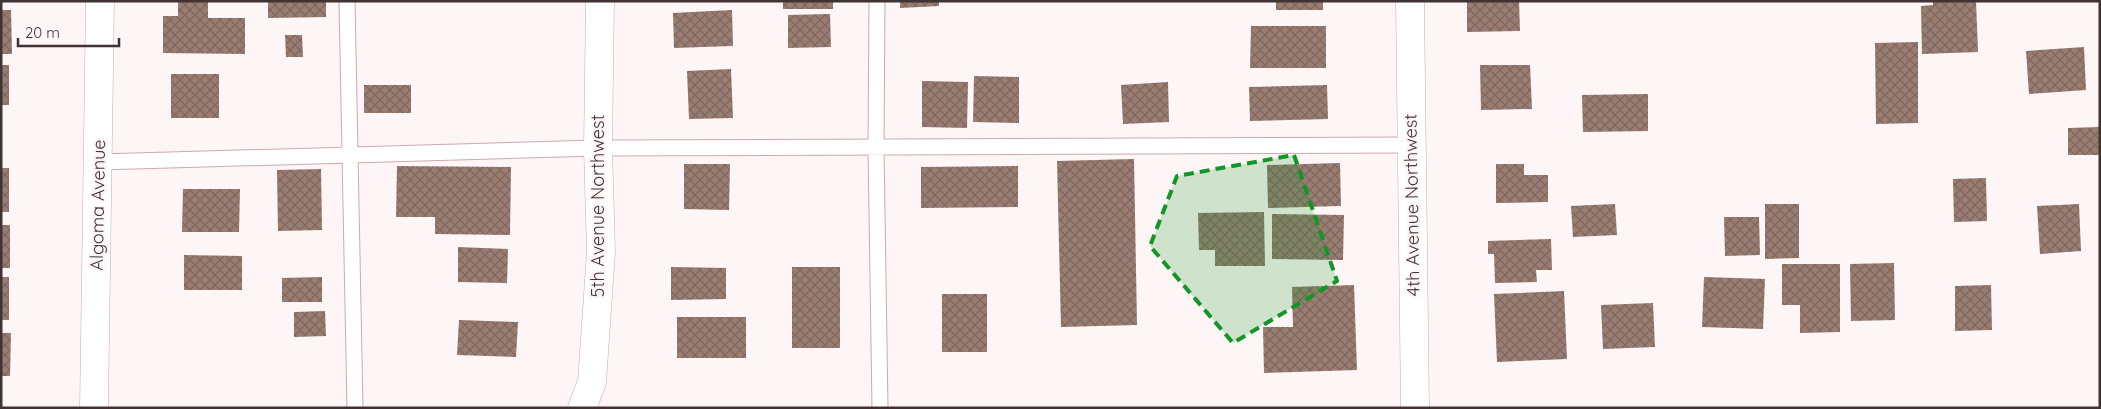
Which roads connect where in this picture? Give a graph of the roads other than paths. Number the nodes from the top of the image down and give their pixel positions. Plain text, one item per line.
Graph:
1 (100, 1) edge
2 (347, 1) edge
3 (600, 1) edge
4 (877, 1) edge
5 (1410, 1) edge
6 (1411, 145) junction
7 (876, 147) junction
8 (598, 148) junction
9 (350, 154) junction
10 (99, 162) junction
11 (94, 408) edge
12 (355, 408) edge
13 (582, 408) edge
14 (880, 408) edge
15 (1415, 408) edge

1 - 10 street, Algoma Avenue
2 - 9 lane
3 - 8 street, 5th Avenue Northwest
4 - 7 lane
5 - 6 street, 4th Avenue Northwest
6 - 7 lane
6 - 15 street, 4th Avenue Northwest
7 - 8 lane
7 - 14 lane
8 - 9 lane
8 - 13 street, 5th Avenue Northwest
9 - 10 lane
9 - 12 lane
10 - 11 street, Algoma Avenue

